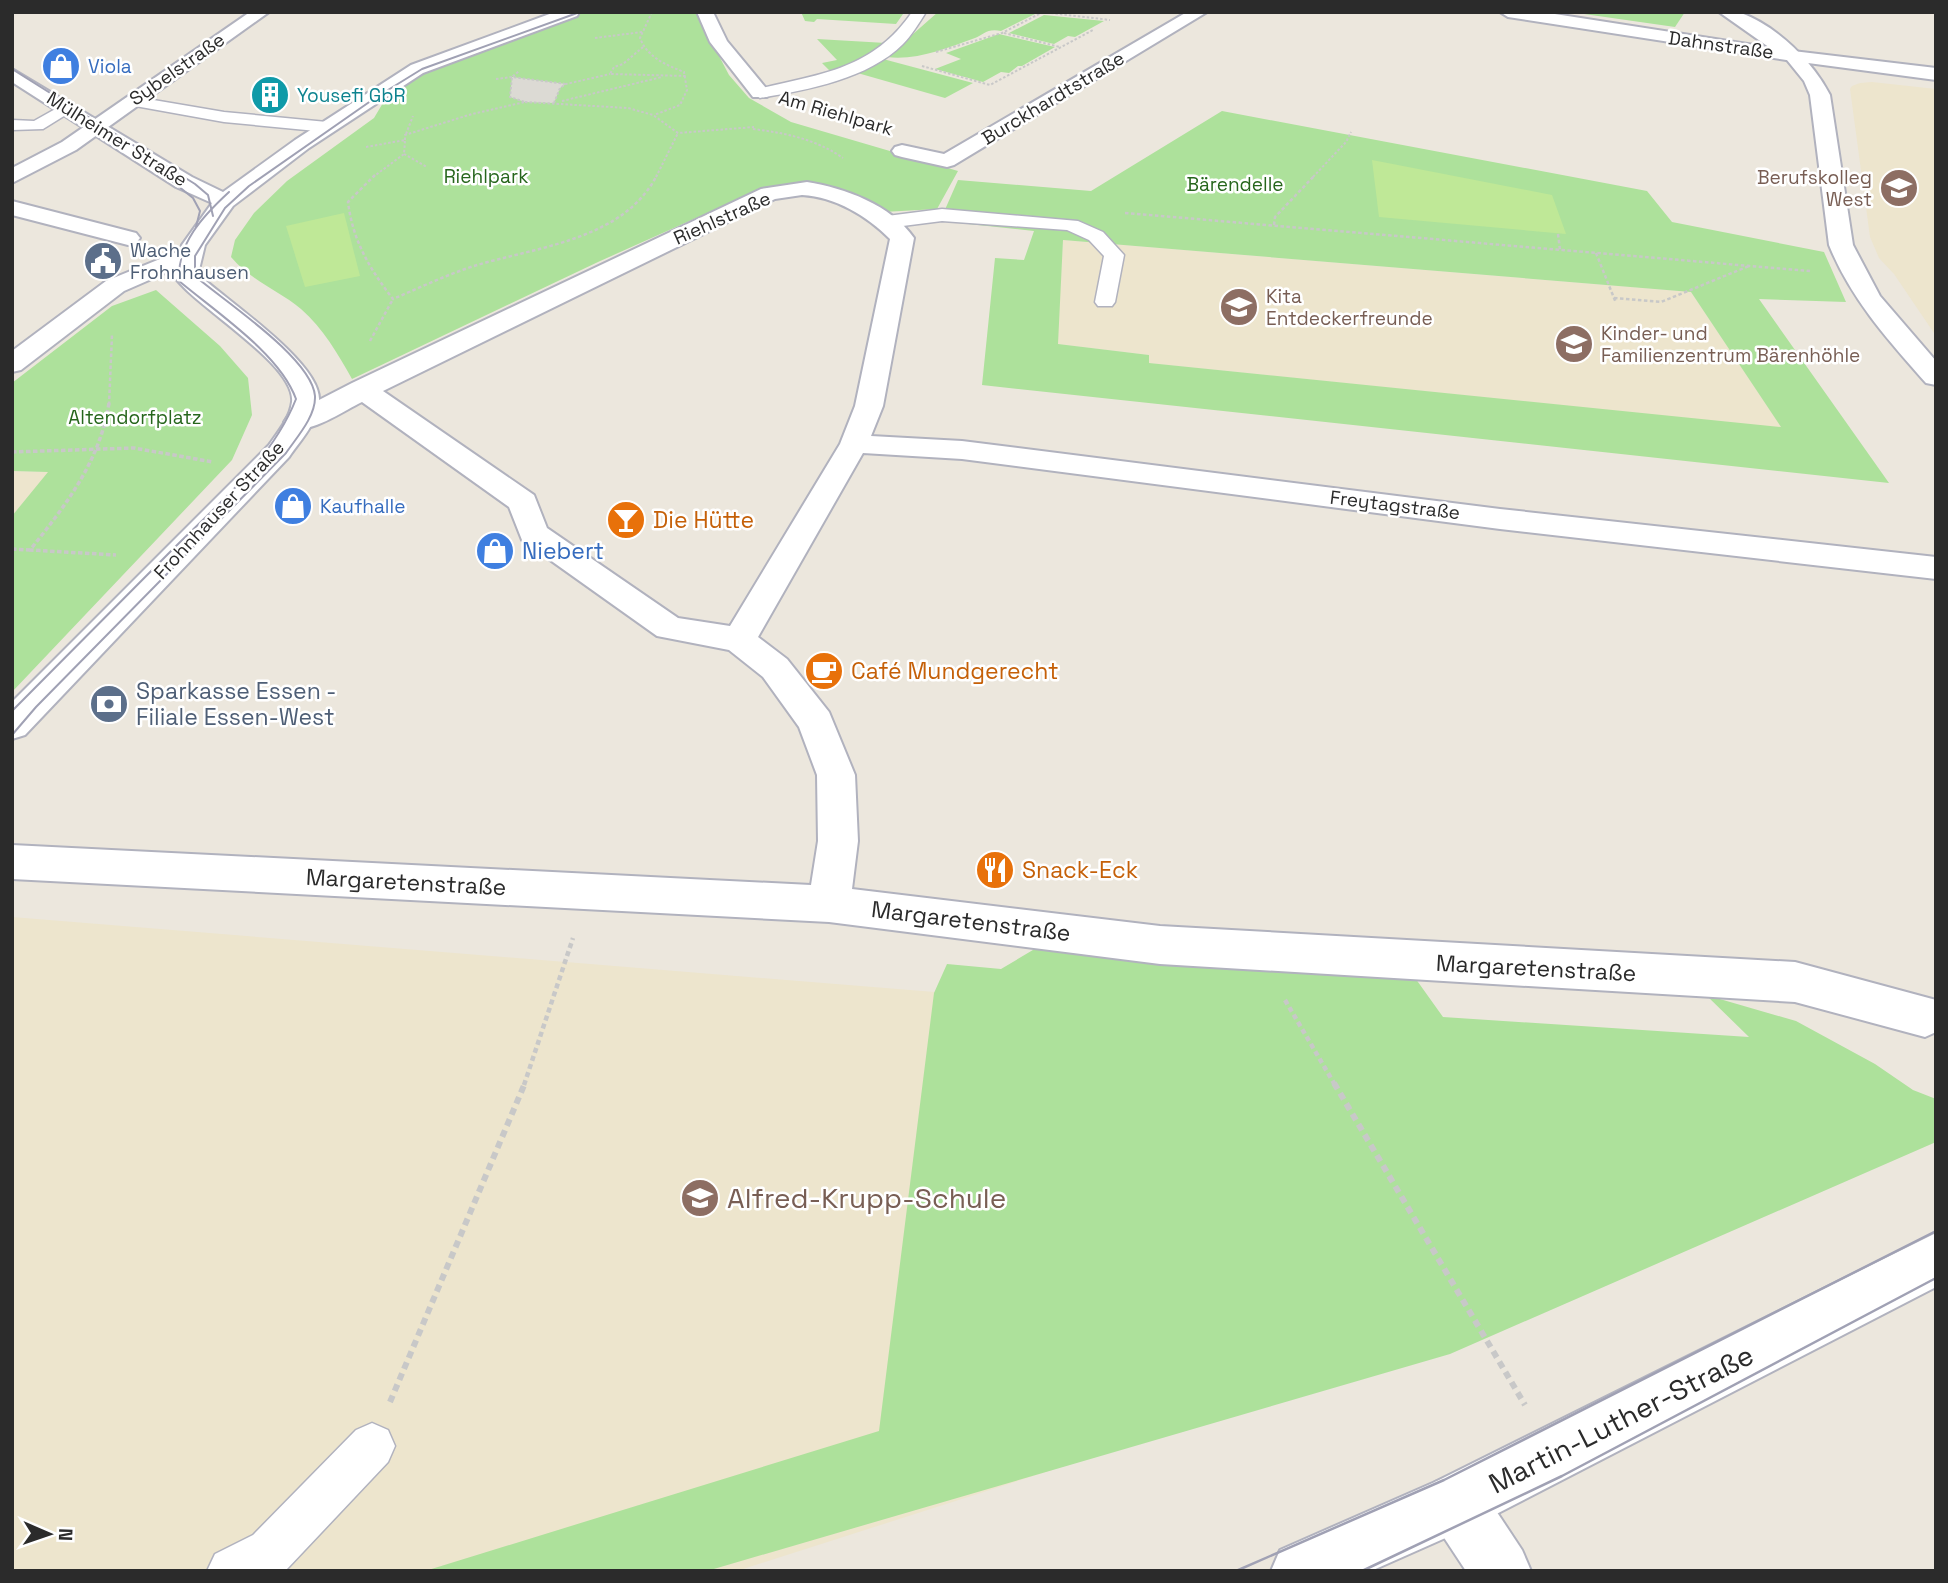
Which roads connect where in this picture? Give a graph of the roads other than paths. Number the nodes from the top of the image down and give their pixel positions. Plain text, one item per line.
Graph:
1 (261, 12) edge
2 (571, 12) edge
3 (705, 12) edge
4 (919, 12) edge
5 (1199, 12) edge
6 (1507, 12) edge
7 (1727, 12) edge
8 (1793, 56) junction
9 (12, 74) edge
10 (1936, 74) edge
11 (760, 93) joint
12 (130, 101) junction
13 (65, 108) junction
14 (12, 125) edge
15 (94, 127) junction
16 (327, 127) junction
17 (902, 151) dead end
18 (12, 177) edge
19 (225, 201) junction
20 (12, 208) edge
21 (887, 222) junction
22 (128, 238) dead end
23 (187, 255) junction
24 (1105, 302) dead end
25 (12, 364) edge
26 (1936, 377) edge
27 (362, 389) junction
28 (298, 422) junction
29 (854, 443) junction
30 (1936, 568) edge
31 (740, 640) junction
32 (12, 725) edge
33 (12, 862) edge
34 (829, 904) junction
35 (1925, 1016) dead end
36 (1936, 1259) edge
37 (372, 1446) road end
38 (1456, 1503) junction
39 (232, 1571) edge
40 (1301, 1571) edge
41 (1502, 1571) edge

1 - 12 street, Sybelstraße
2 - 16 street
3 - 11 street, Am Riehlpark
4 - 11 lane
5 - 17 street, Burckhardtstraße
6 - 8 street, Dahnstraße
7 - 8 street
8 - 10 street, Dahnstraße
8 - 26 street
9 - 13 street, Mülheimer Straße
12 - 15 street, Sybelstraße
12 - 16 lane
13 - 14 lane
13 - 15 street, Mülheimer Straße
15 - 18 street, Sybelstraße
15 - 19 street, Mülheimer Straße
16 - 19 street
19 - 23 street
20 - 22 street
21 - 24 lane
21 - 27 street, Riehlstraße
21 - 29 street
23 - 25 street
23 - 28 street, Frohnhauser Straße
27 - 28 street, Riehlstraße
27 - 31 street
28 - 32 street, Frohnhauser Straße
29 - 30 street, Freytagstraße
29 - 31 street
31 - 34 street
33 - 34 street, Margaretenstraße
34 - 35 street, Margaretenstraße
36 - 38 street, Martin-Luther-Straße
37 - 39 lane
38 - 40 street, Martin-Luther-Straße
38 - 41 street

